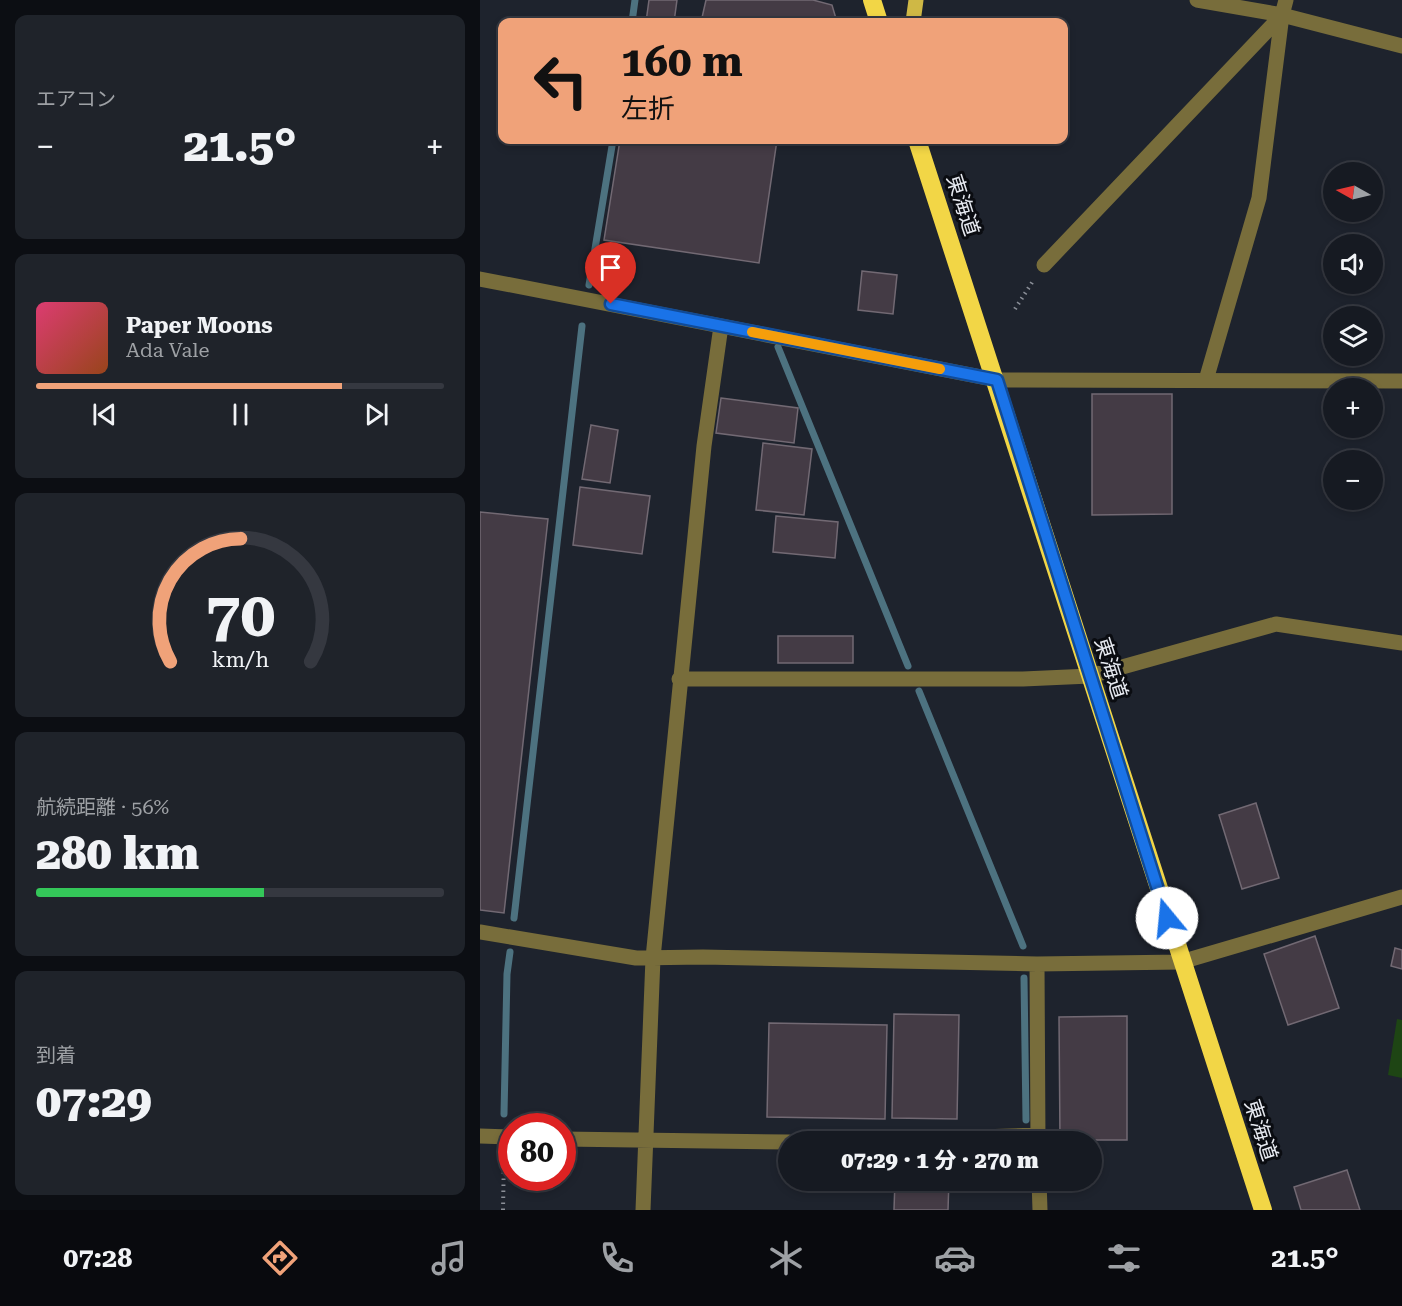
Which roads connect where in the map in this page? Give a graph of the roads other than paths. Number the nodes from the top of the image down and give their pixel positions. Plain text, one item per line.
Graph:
1 (916, 0) edge
2 (1197, 0) edge
3 (1287, 0) edge
4 (869, 1) edge
5 (1282, 15) junction
6 (877, 18) edge
7 (914, 18) edge
8 (1402, 46) edge
9 (918, 144) edge
10 (1044, 265) road end
11 (480, 279) edge
12 (721, 326) junction
13 (997, 380) junction
14 (1206, 380) junction
15 (1402, 381) edge
16 (1402, 643) edge
17 (1089, 676) junction
18 (679, 680) junction
19 (1402, 897) edge
20 (480, 932) edge
21 (653, 958) junction
22 (1181, 962) junction
23 (1037, 964) junction
24 (1038, 1131) edge
25 (480, 1136) edge
26 (498, 1137) edge
27 (576, 1139) edge
28 (646, 1141) junction
29 (778, 1143) edge
30 (1040, 1191) edge
31 (644, 1210) edge
32 (1040, 1210) edge
33 (1263, 1210) edge

1 - 7 main road
2 - 5 street
3 - 5 street
4 - 6 highway
5 - 8 street
5 - 10 street
5 - 14 street
9 - 13 highway, 東海道
11 - 12 street
12 - 13 street
12 - 18 street
13 - 14 street
13 - 17 highway, 東海道
14 - 15 street
16 - 17 street
17 - 18 street
17 - 22 highway, 東海道
18 - 21 street
19 - 22 street
20 - 21 street
21 - 23 street
21 - 28 street
22 - 23 street
22 - 33 highway, 東海道
23 - 24 street
25 - 26 street
27 - 28 street
28 - 29 street
28 - 31 street
30 - 32 street

